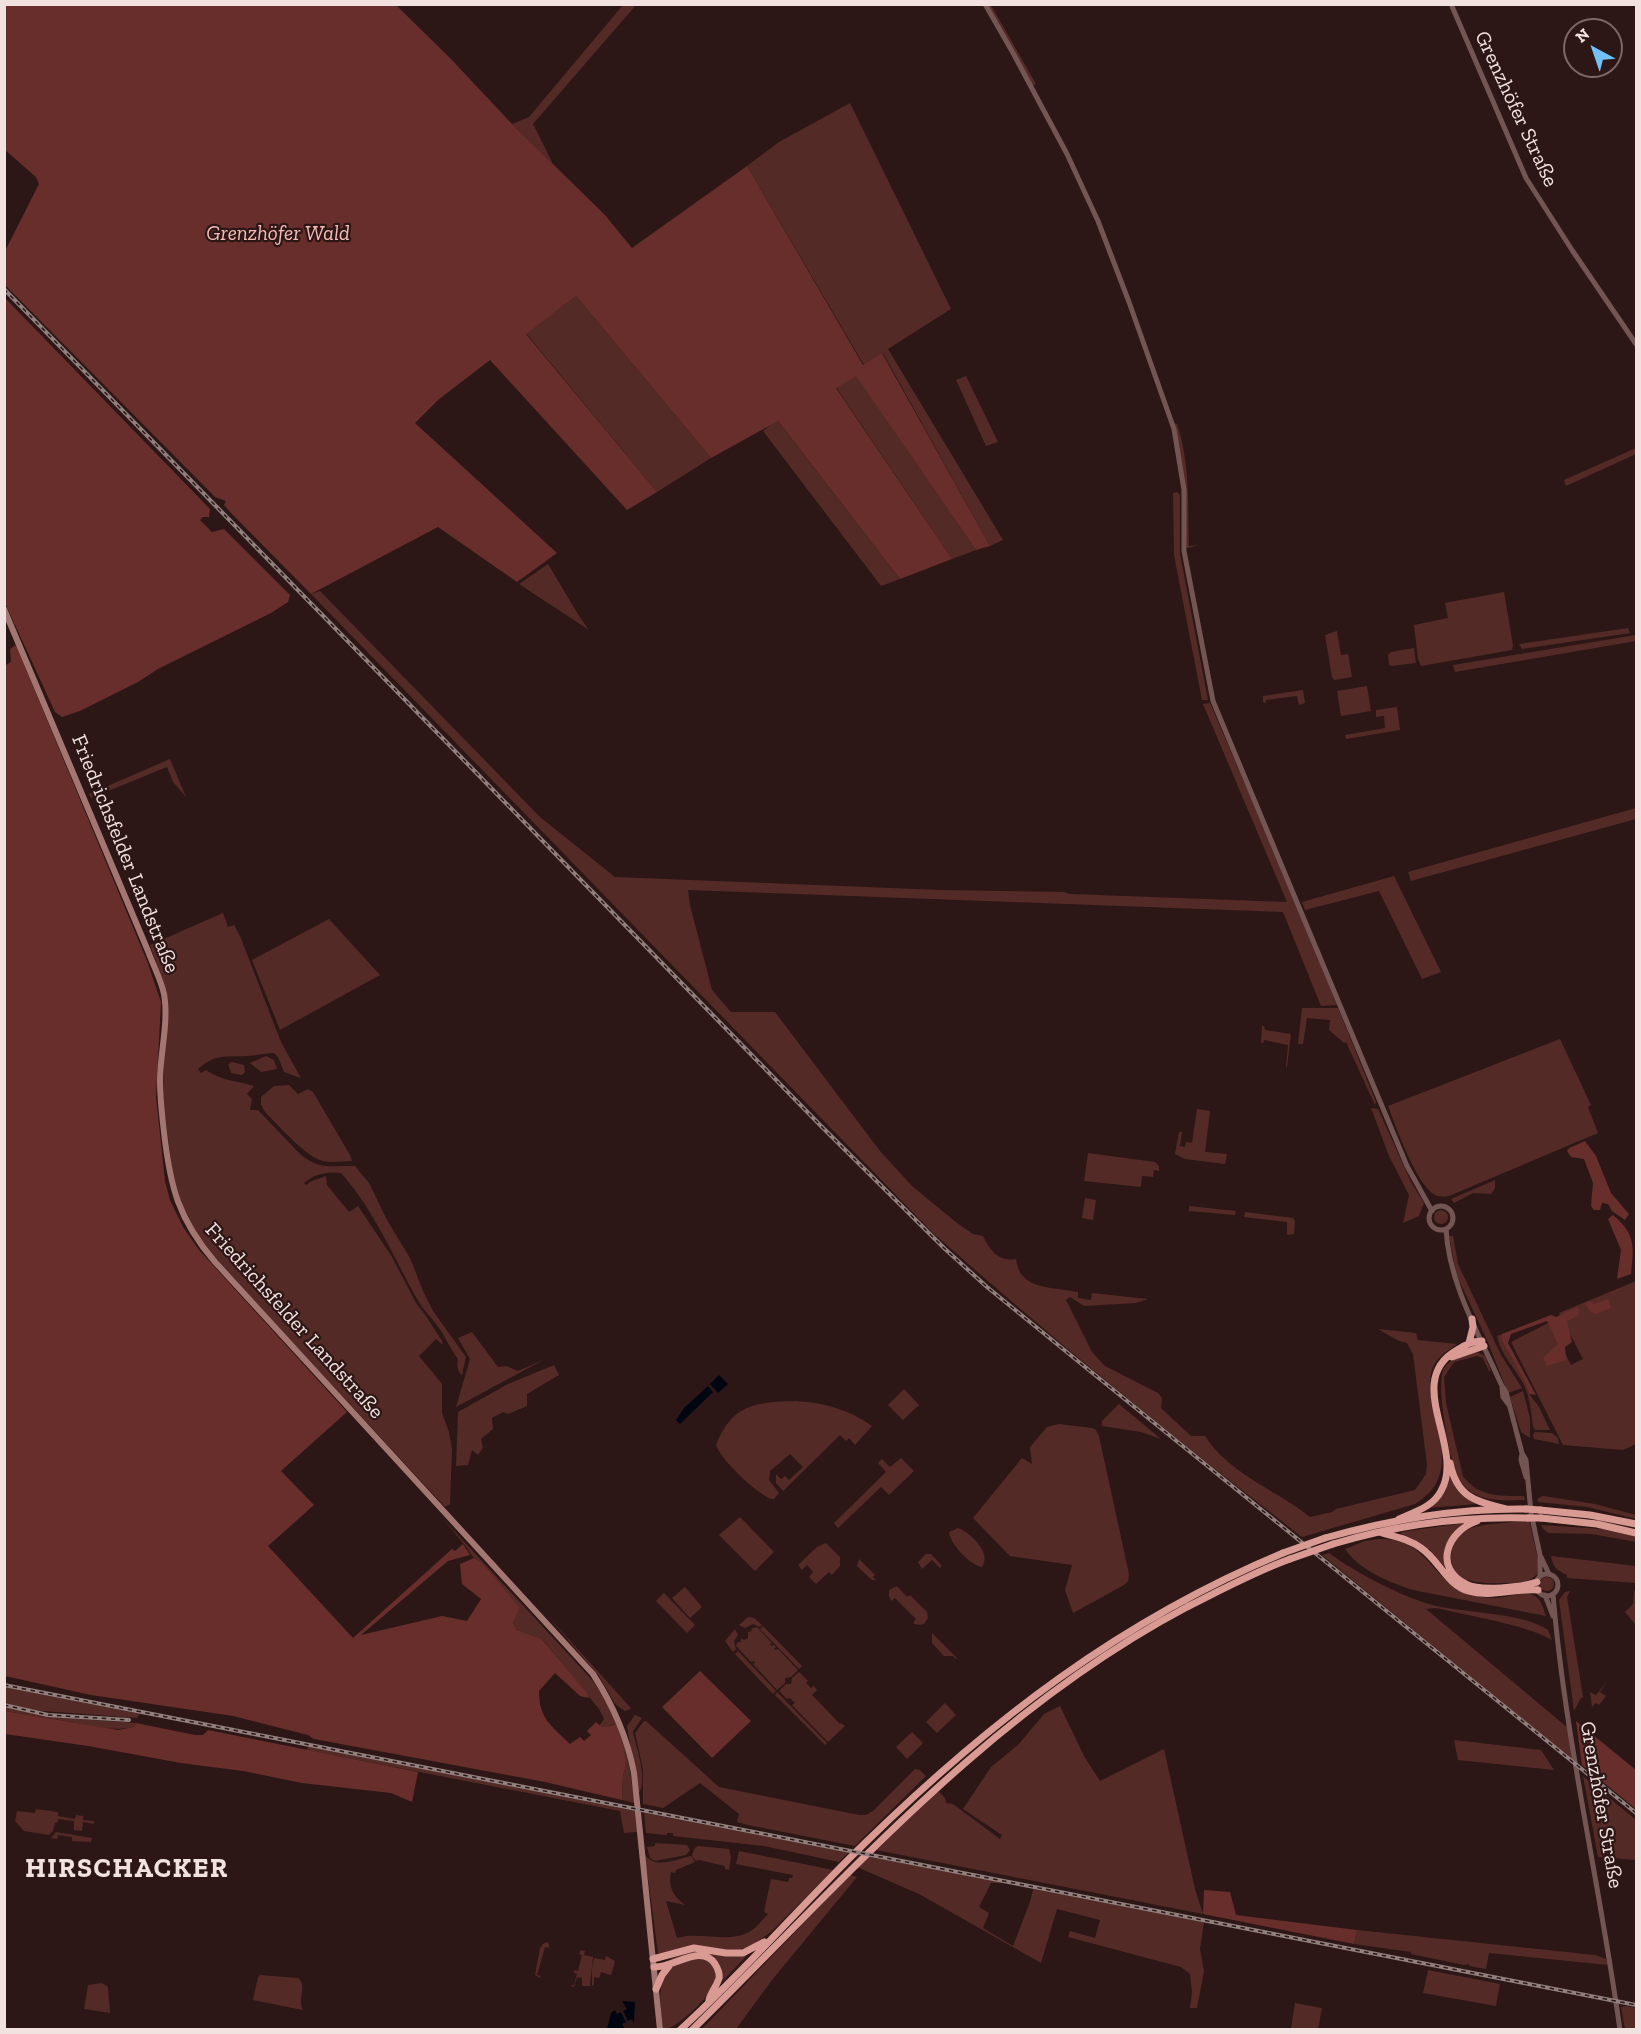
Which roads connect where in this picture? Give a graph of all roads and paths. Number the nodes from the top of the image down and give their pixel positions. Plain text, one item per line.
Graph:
1 (985, 4) edge
2 (1451, 4) edge
3 (1636, 344) edge
4 (4, 609) edge
5 (1425, 1195) junction
6 (1437, 1207) junction
7 (1432, 1211) junction
8 (1446, 1229) junction
9 (1439, 1230) junction
10 (1446, 1244) junction
11 (1472, 1319) junction
12 (1469, 1343) junction
13 (1483, 1343) junction
14 (1522, 1453) junction
15 (1527, 1478) junction
16 (1506, 1509) junction
17 (1486, 1518) junction
18 (1399, 1519) junction
19 (1636, 1524) edge
20 (1380, 1532) junction
21 (1636, 1533) edge
22 (1540, 1555) junction
23 (1549, 1574) junction
24 (1538, 1579) junction
25 (1538, 1590) junction
26 (1553, 1594) junction
27 (1545, 1595) junction
28 (1555, 1621) junction
29 (772, 1938) junction
30 (653, 1963) junction
31 (669, 1966) junction
32 (656, 1989) junction
33 (709, 2002) junction
34 (660, 2030) edge
35 (680, 2030) edge
36 (692, 2030) edge
37 (1620, 2030) edge

1 - 5 street
2 - 3 street, Grenzhöfer Straße
4 - 30 main road, Friedrichsfelder Landstraße
5 - 6 street
5 - 7 street
6 - 7 street
6 - 8 street
7 - 9 street
8 - 9 street
8 - 10 street, Grenzhöfer Straße
9 - 10 street, Grenzhöfer Straße
10 - 11 street, Grenzhöfer Straße
11 - 12 highway
11 - 13 street, Grenzhöfer Straße
12 - 13 highway
12 - 18 highway
13 - 14 street, Grenzhöfer Straße
13 - 16 highway
14 - 15 street, Grenzhöfer Straße
14 - 15 street, Grenzhöfer Straße
15 - 22 street, Grenzhöfer Straße
16 - 18 highway
16 - 19 highway, bridge
17 - 20 highway
17 - 21 highway, bridge
17 - 24 highway
18 - 29 highway, bridge
20 - 25 highway
20 - 36 highway, bridge
22 - 23 street, Grenzhöfer Straße
22 - 24 street, Grenzhöfer Straße
23 - 24 street
23 - 26 street, Grenzhöfer Straße
24 - 25 street, Grenzhöfer Straße
25 - 27 street
26 - 27 street
26 - 28 street, Grenzhöfer Straße
27 - 28 street, Grenzhöfer Straße
28 - 37 street, Grenzhöfer Straße
29 - 30 highway
29 - 33 highway
30 - 31 highway
30 - 32 main road, Friedrichsfelder Landstraße
31 - 32 highway
31 - 33 highway
32 - 34 main road, Friedrichsfelder Landstraße
33 - 35 highway

